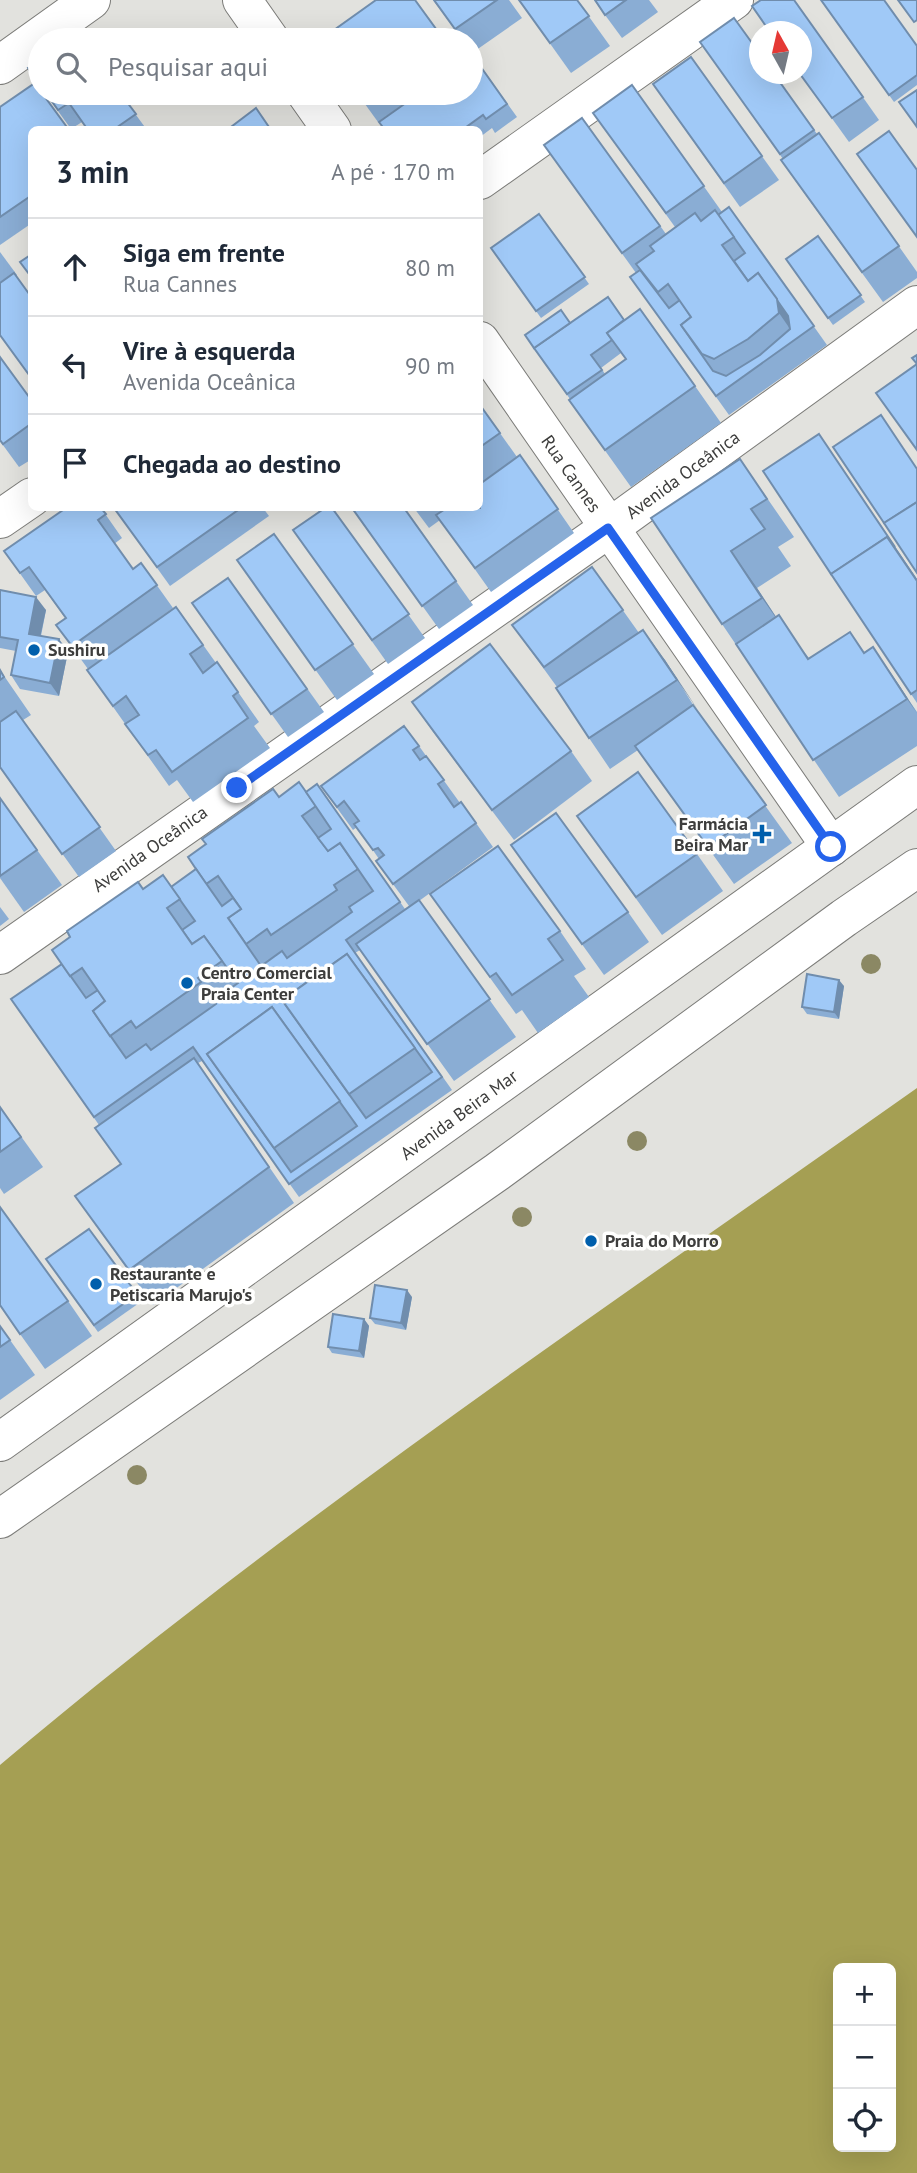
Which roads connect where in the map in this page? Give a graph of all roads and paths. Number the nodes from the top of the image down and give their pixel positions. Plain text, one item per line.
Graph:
1 (91, 0) edge
2 (242, 0) edge
3 (734, 0) edge
4 (52, 28) edge
5 (262, 28) edge
6 (28, 45) edge
7 (0, 65) edge
8 (314, 105) edge
9 (329, 126) edge
10 (483, 178) edge
11 (917, 305) edge
12 (483, 345) edge
13 (28, 500) edge
14 (0, 519) edge
15 (608, 528) junction
16 (917, 786) edge
17 (831, 847) junction
18 (917, 868) edge
19 (0, 955) edge
20 (0, 1442) edge
21 (0, 1519) edge

1 - 4 street
2 - 5 street
3 - 10 street
6 - 7 street
8 - 9 street
11 - 15 street, Avenida Oceânica
12 - 15 street, Rua Cannes
13 - 14 street
15 - 17 street, Rua Cannes
15 - 19 street, Avenida Oceânica
16 - 17 street, Avenida Beira Mar
17 - 20 street, Avenida Beira Mar
18 - 21 street

